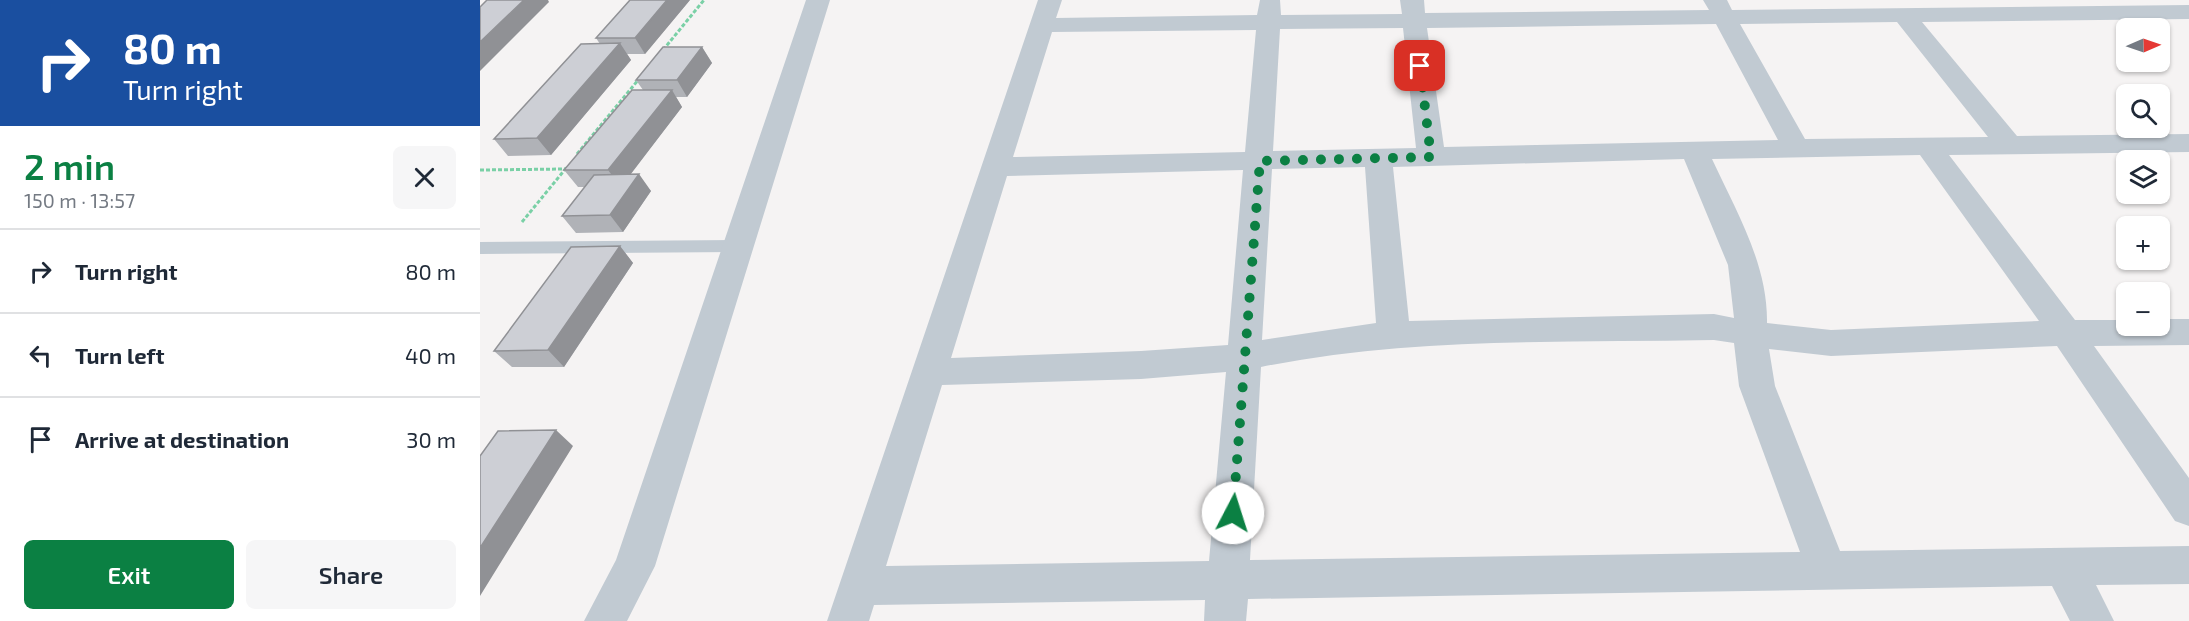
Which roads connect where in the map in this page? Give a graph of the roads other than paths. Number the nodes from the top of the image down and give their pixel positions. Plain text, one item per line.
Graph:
1 (818, 0) edge
2 (2088, 7) edge
3 (1720, 8) edge
4 (1541, 10) edge
5 (1270, 11) edge
6 (1413, 11) edge
7 (1046, 13) edge
8 (1904, 16) junction
9 (2185, 16) edge
10 (2189, 143) edge
11 (2008, 145) junction
12 (1928, 146) junction
13 (1796, 148) junction
14 (1695, 152) junction
15 (1431, 157) junction
16 (1378, 158) junction
17 (1260, 161) junction
18 (998, 167) junction
19 (736, 246) junction
20 (480, 248) edge
21 (1750, 332) junction
22 (2189, 332) edge
23 (2066, 333) junction
24 (1394, 334) junction
25 (1246, 357) junction
26 (930, 372) junction
27 (2189, 509) edge
28 (2189, 565) edge
29 (2063, 567) junction
30 (1827, 571) junction
31 (1228, 580) junction
32 (854, 604) edge
33 (605, 621) edge
34 (1225, 621) edge
35 (2093, 621) edge

1 - 19 street
2 - 8 street
2 - 9 street
3 - 4 street
3 - 8 street
3 - 13 street
4 - 6 street
5 - 6 street
5 - 7 street
5 - 17 street
6 - 15 street
7 - 18 street
8 - 11 street
10 - 11 street
11 - 12 street
12 - 13 street
12 - 23 street
13 - 14 street
14 - 15 street
14 - 21 street
15 - 16 street
16 - 17 street
16 - 24 street
17 - 18 street
17 - 25 street
18 - 26 street
19 - 20 lane
19 - 33 street
21 - 23 street
21 - 24 street
21 - 30 street
22 - 23 street
23 - 27 street
24 - 25 street
25 - 26 street
25 - 31 street
26 - 32 street
28 - 29 street
29 - 30 street
29 - 35 street
30 - 31 street
31 - 32 street
31 - 34 street

